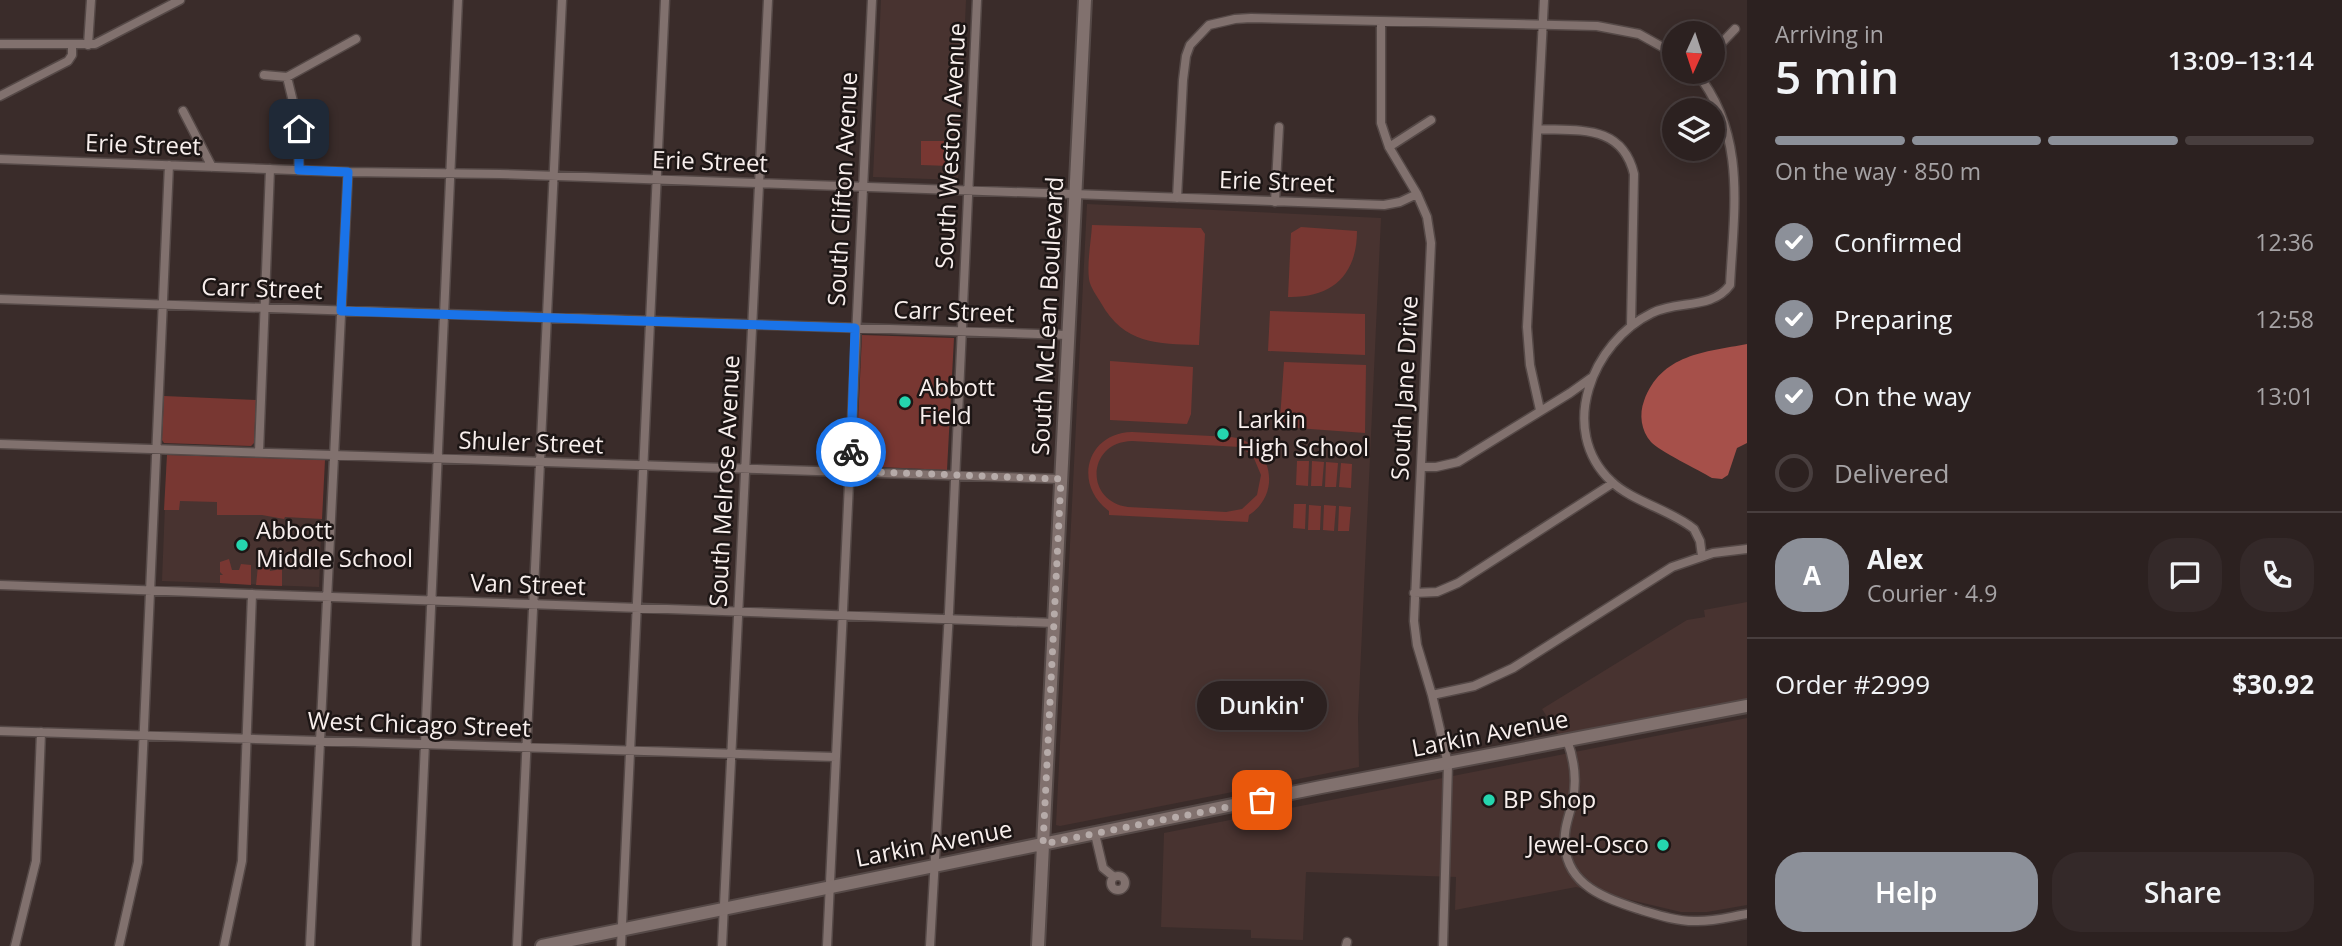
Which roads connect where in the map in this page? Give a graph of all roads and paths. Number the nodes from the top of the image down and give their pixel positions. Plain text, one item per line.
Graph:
1 (91, 0) edge
2 (180, 0) edge
3 (458, 0) edge
4 (562, 0) edge
5 (665, 0) edge
6 (768, 0) edge
7 (872, 0) edge
8 (977, 0) edge
9 (1085, 0) edge
10 (1544, 0) edge
11 (1381, 22) junction
12 (1542, 26) junction
13 (1735, 29) dead end
14 (1726, 38) edge
15 (356, 39) dead end
16 (0, 44) edge
17 (72, 45) junction
18 (88, 45) junction
19 (1662, 46) edge
20 (264, 75) dead end
21 (287, 78) junction
22 (1706, 84) edge
23 (0, 96) edge
24 (183, 111) dead end
25 (1431, 120) dead end
26 (1279, 127) dead end
27 (1538, 129) junction
28 (1389, 147) junction
29 (0, 159) edge
30 (169, 165) junction
31 (212, 167) junction
32 (270, 169) junction
33 (299, 170) junction
34 (348, 172) junction
35 (451, 173) junction
36 (553, 176) junction
37 (655, 179) junction
38 (758, 183) junction
39 (863, 186) junction
40 (968, 190) junction
41 (1074, 194) junction
42 (1416, 194) junction
43 (1178, 198) junction
44 (1275, 202) junction
45 (0, 299) edge
46 (162, 304) junction
47 (265, 308) junction
48 (341, 311) junction
49 (443, 314) junction
50 (547, 318) junction
51 (649, 321) junction
52 (752, 325) junction
53 (1630, 326) junction
54 (855, 328) junction
55 (962, 331) junction
56 (1068, 335) junction
57 (1591, 378) junction
58 (1540, 410) junction
59 (0, 443) edge
60 (156, 449) junction
61 (259, 452) junction
62 (334, 455) junction
63 (438, 459) junction
64 (540, 463) junction
65 (643, 465) junction
66 (1421, 467) junction
67 (745, 468) junction
68 (850, 471) junction
69 (955, 475) junction
70 (1061, 479) junction
71 (1613, 483) junction
72 (1747, 549) edge
73 (1702, 556) junction
74 (0, 585) edge
75 (149, 591) junction
76 (1414, 593) junction
77 (252, 594) junction
78 (327, 597) junction
79 (430, 601) junction
80 (533, 604) junction
81 (635, 608) junction
82 (738, 612) junction
83 (843, 615) junction
84 (948, 618) junction
85 (1055, 623) junction
86 (1432, 695) junction
87 (1747, 706) edge
88 (0, 731) edge
89 (41, 732) junction
90 (144, 735) junction
91 (248, 739) junction
92 (1567, 740) junction
93 (320, 741) junction
94 (425, 745) junction
95 (527, 748) junction
96 (630, 752) junction
97 (732, 755) junction
98 (836, 757) junction
99 (1448, 764) junction
100 (1095, 834) junction
101 (1043, 844) junction
102 (934, 865) junction
103 (1114, 877) dead end
104 (830, 887) junction
105 (724, 909) junction
106 (1747, 914) edge
107 (621, 930) junction
108 (15, 946) edge
109 (119, 946) edge
110 (224, 946) edge
111 (310, 946) edge
112 (415, 946) edge
113 (517, 946) edge
114 (542, 946) edge
115 (621, 946) edge
116 (722, 946) edge
117 (827, 946) edge
118 (930, 946) edge
119 (1038, 946) edge
120 (1443, 946) edge

1 - 18 street
2 - 18 street
3 - 35 street
4 - 36 street
5 - 37 street
6 - 38 street, South Melrose Avenue
7 - 39 street, South Clifton Avenue
8 - 40 street, South Weston Avenue
9 - 41 main road, South McLean Boulevard
10 - 12 street
11 - 12 street
11 - 28 street, South Jane Drive
11 - 43 street
12 - 19 street
12 - 27 street
13 - 14 street
15 - 21 street
16 - 17 street
17 - 18 street
17 - 23 street
20 - 21 street
21 - 33 street
22 - 53 street
24 - 31 street
25 - 28 street
26 - 44 street
27 - 53 street
27 - 58 street
28 - 42 street, South Jane Drive
29 - 30 street, Erie Street
30 - 31 street, Erie Street
30 - 46 street
31 - 32 street, Erie Street
32 - 33 street, Erie Street
32 - 47 street
33 - 34 street, Erie Street
34 - 35 street, Erie Street
34 - 48 street
35 - 36 street, Erie Street
35 - 49 street
36 - 37 street, Erie Street
36 - 50 street
37 - 38 street, Erie Street
37 - 51 street
38 - 39 street, Erie Street
38 - 52 street, South Melrose Avenue
39 - 40 street, Erie Street
39 - 54 street, South Clifton Avenue
40 - 41 street, Erie Street
40 - 55 street, South Weston Avenue
41 - 43 street, Erie Street
41 - 56 main road, South McLean Boulevard
42 - 44 street, Erie Street
42 - 66 street, South Jane Drive
43 - 44 street, Erie Street
45 - 46 street, Carr Street
46 - 47 street, Carr Street
46 - 60 street
47 - 48 street, Carr Street
47 - 61 street
48 - 49 street, Carr Street
48 - 62 street
49 - 50 street, Carr Street
49 - 63 street
50 - 51 street, Carr Street
50 - 64 street
51 - 52 street, Carr Street
51 - 65 street
52 - 54 street, Carr Street
52 - 67 street, South Melrose Avenue
53 - 57 street
54 - 55 street, Carr Street
54 - 68 street, South Clifton Avenue
55 - 56 street, Carr Street
55 - 69 street, South Weston Avenue
56 - 70 main road, South McLean Boulevard
57 - 58 street
57 - 71 street
58 - 66 street
59 - 60 street, Shuler Street
60 - 61 street, Shuler Street
60 - 75 street
61 - 62 street, Shuler Street
62 - 63 street, Shuler Street
62 - 78 street
63 - 64 street, Shuler Street
63 - 79 street
64 - 65 street, Shuler Street
64 - 80 street
65 - 67 street, Shuler Street
65 - 81 street
66 - 76 street, South Jane Drive
67 - 68 street, Shuler Street
67 - 82 street, South Melrose Avenue
68 - 69 street, Shuler Street
68 - 83 street, South Clifton Avenue
69 - 70 street, Shuler Street
69 - 84 street, South Weston Avenue
70 - 85 main road, South McLean Boulevard
71 - 73 street
71 - 76 street
72 - 73 street
73 - 86 street
74 - 75 street, Van Street
75 - 77 street, Van Street
75 - 90 street
76 - 86 street, South Jane Drive
77 - 78 street, Van Street
77 - 91 street
78 - 79 street, Van Street
78 - 93 street
79 - 80 street, Van Street
79 - 94 street
80 - 81 street, Van Street
80 - 95 street
81 - 82 street, Van Street
81 - 96 street
82 - 83 street, Van Street
82 - 97 street, South Melrose Avenue
83 - 84 street, Van Street
83 - 98 street, South Clifton Avenue
84 - 85 street, Van Street
84 - 102 street, South Weston Avenue
85 - 101 main road, South McLean Boulevard
86 - 99 street, South Jane Drive
87 - 92 main road, Larkin Avenue
88 - 89 street, West Chicago Street
89 - 90 street, West Chicago Street
89 - 108 street
90 - 91 street, West Chicago Street
90 - 109 street
91 - 93 street, West Chicago Street
91 - 110 street
92 - 99 main road, Larkin Avenue
92 - 106 street
93 - 94 street, West Chicago Street
93 - 111 street
94 - 95 street, West Chicago Street
94 - 112 street
95 - 96 street, West Chicago Street
95 - 113 street
96 - 97 street, West Chicago Street
96 - 107 street
97 - 98 street, West Chicago Street
97 - 105 street, South Melrose Avenue
98 - 104 street, South Clifton Avenue
99 - 100 main road, Larkin Avenue
99 - 120 street, South Jane Drive
100 - 101 main road, Larkin Avenue
100 - 103 street
101 - 102 main road, Larkin Avenue
101 - 119 main road, South McLean Boulevard
102 - 104 main road, Larkin Avenue
102 - 118 street, South Weston Avenue
104 - 105 main road, Larkin Avenue
104 - 117 street, South Clifton Avenue
105 - 107 main road, Larkin Avenue
105 - 116 street, South Melrose Avenue
107 - 114 main road, Larkin Avenue
107 - 115 street

